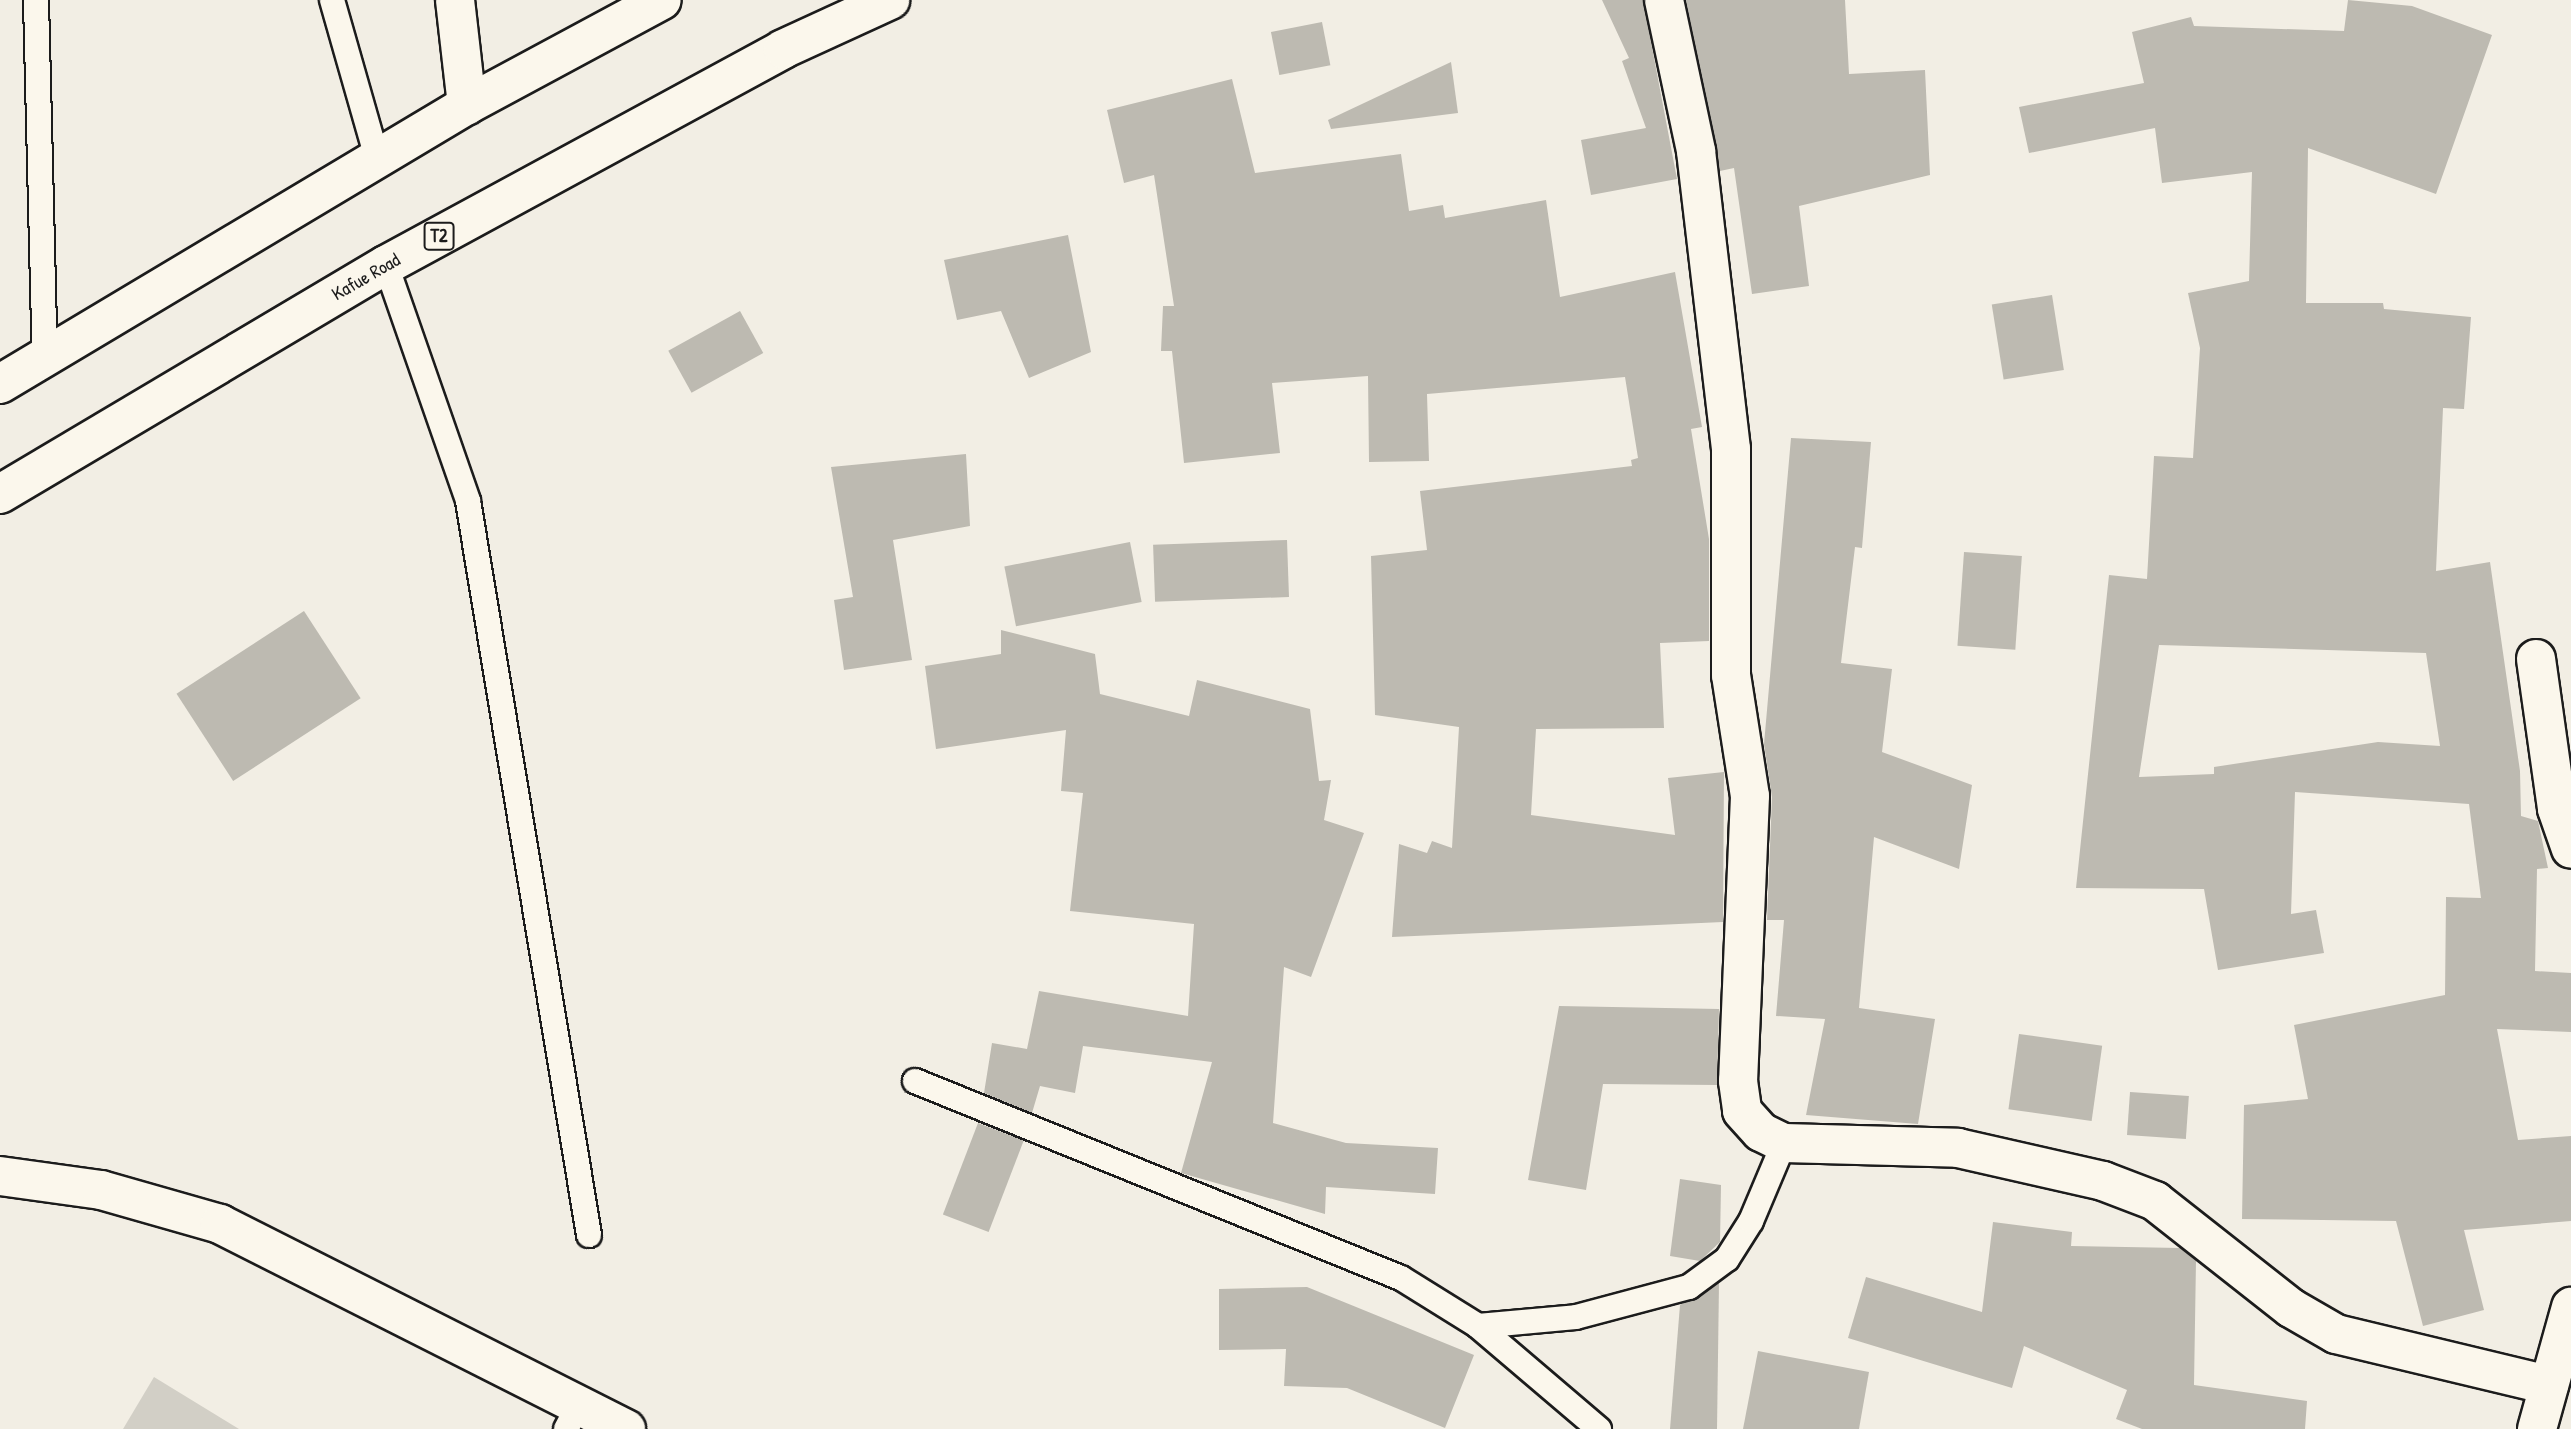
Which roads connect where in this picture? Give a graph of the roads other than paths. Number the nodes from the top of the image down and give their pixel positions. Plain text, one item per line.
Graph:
1 (36, 0) edge
2 (332, 0) edge
3 (455, 0) edge
4 (662, 0) edge
5 (890, 0) edge
6 (1664, 0) edge
7 (467, 105) junction
8 (377, 158) junction
9 (386, 265) junction
10 (45, 357) junction
11 (0, 384) edge
12 (0, 494) edge
13 (2536, 659) dead end
14 (2571, 849) edge
15 (915, 1081) dead end
16 (1784, 1143) junction
17 (0, 1176) edge
18 (589, 1235) dead end
19 (2571, 1307) edge
20 (1478, 1326) junction
21 (2549, 1385) junction
22 (573, 1417) edge
23 (626, 1429) edge
24 (1599, 1429) edge
25 (2537, 1429) edge

1 - 10 lane
2 - 8 lane
3 - 7 main road
4 - 7 main road
5 - 9 main road, Kafue Road / T2
6 - 16 main road
7 - 8 main road
8 - 10 main road
9 - 12 main road, Kafue Road / T2
9 - 18 lane
10 - 11 main road
13 - 14 main road
15 - 20 lane
16 - 20 lane
16 - 21 main road
17 - 22 main road
19 - 21 main road
20 - 24 lane
21 - 25 main road
22 - 23 main road

